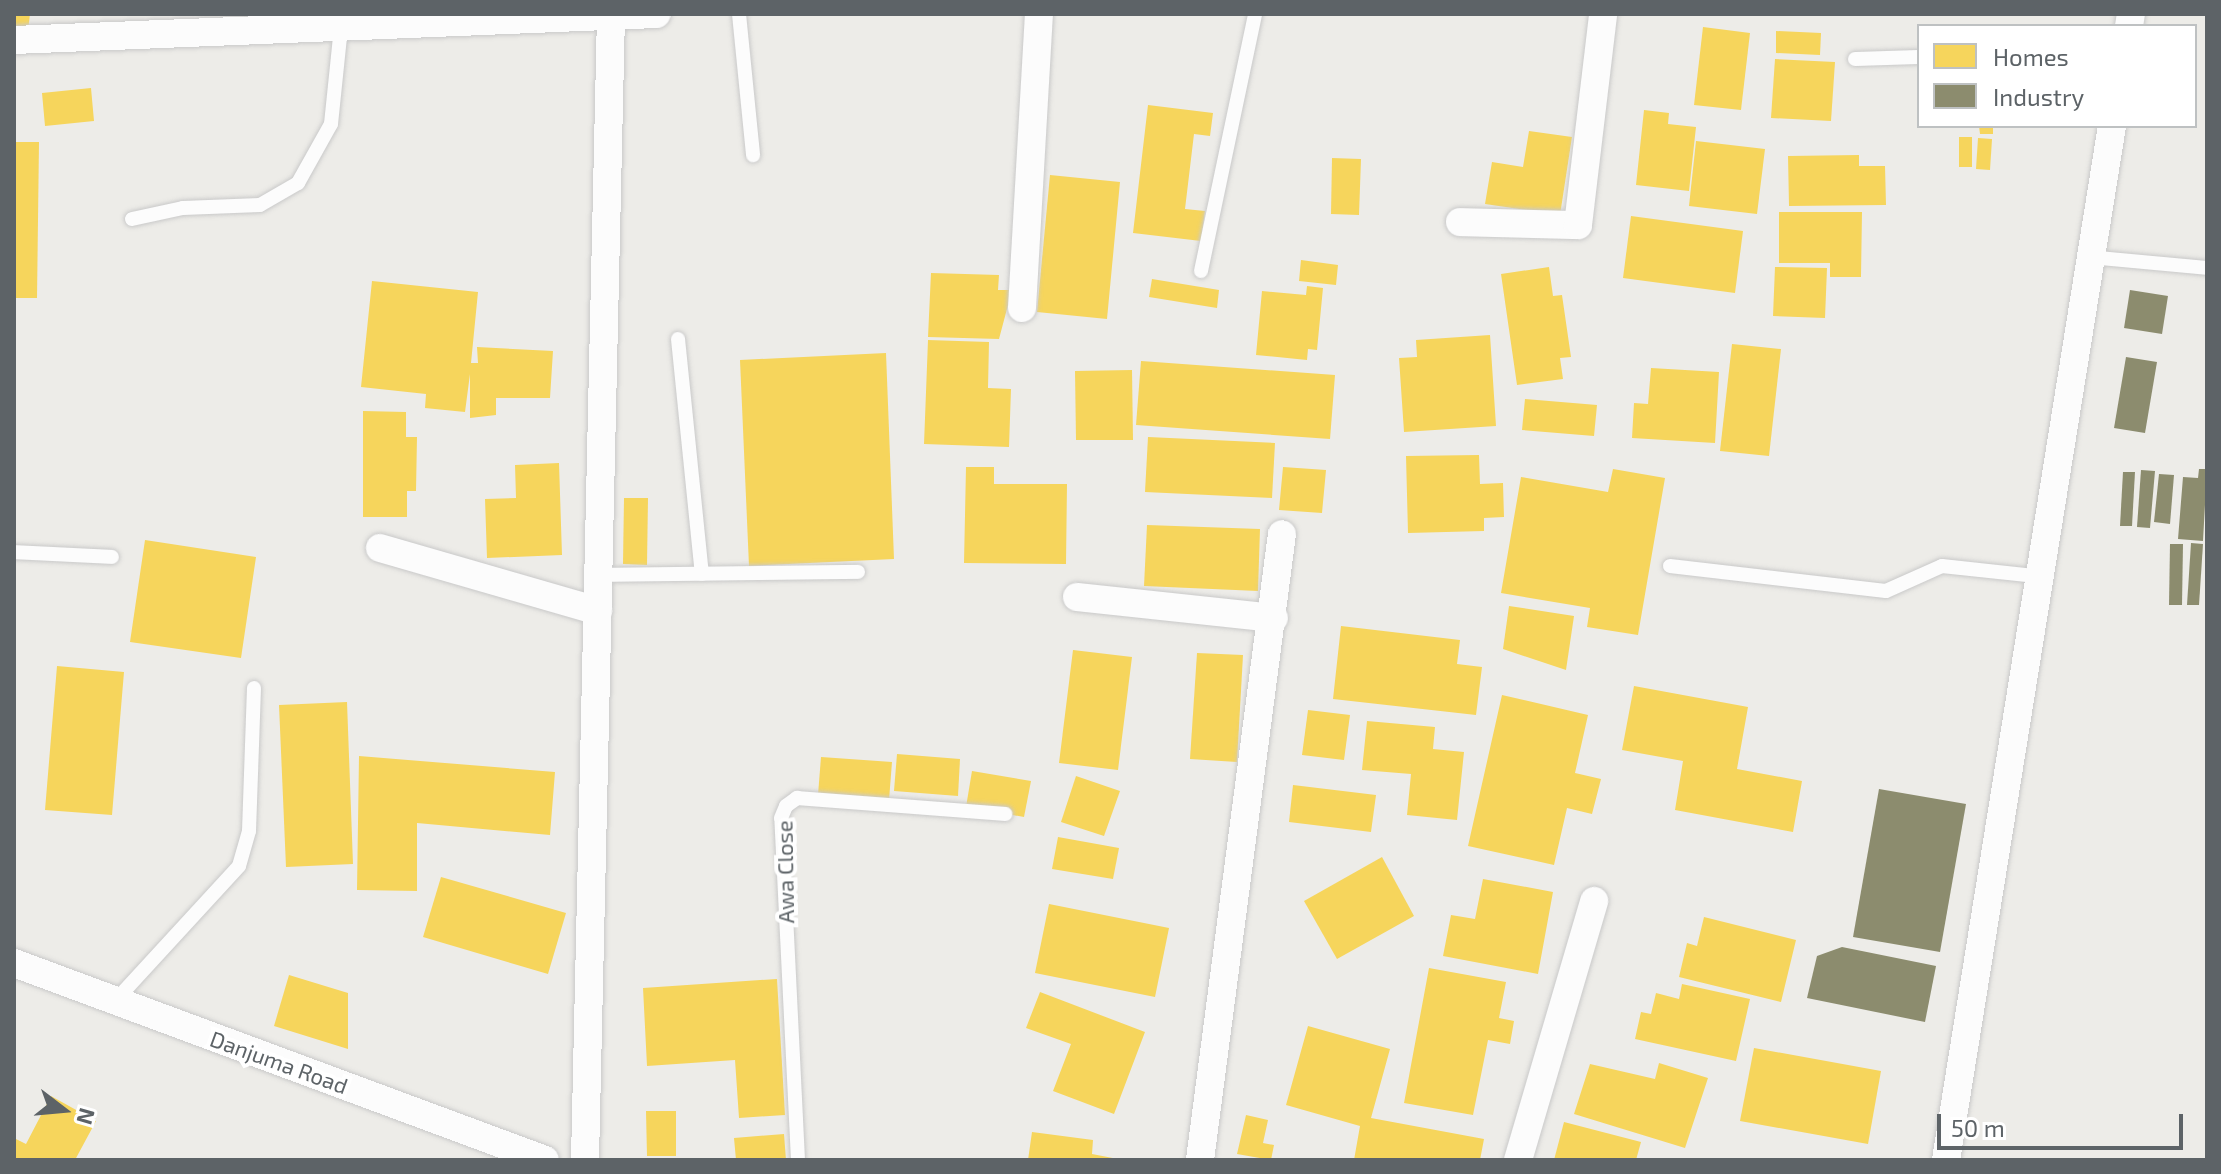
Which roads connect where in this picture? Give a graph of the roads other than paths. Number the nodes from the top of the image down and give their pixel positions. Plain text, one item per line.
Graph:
1 (656, 14) edge
2 (739, 14) edge
3 (1039, 14) edge
4 (1255, 14) edge
5 (1603, 14) edge
6 (629, 15) edge
7 (298, 22) edge
8 (341, 28) junction
9 (14, 40) edge
10 (1917, 57) edge
11 (1855, 59) dead end
12 (2112, 128) edge
13 (753, 155) dead end
14 (132, 219) dead end
15 (1460, 222) dead end
16 (2089, 257) junction
17 (2207, 268) edge
18 (1201, 271) dead end
19 (1022, 308) dead end
20 (678, 339) dead end
21 (1282, 534) dead end
22 (380, 548) dead end
23 (14, 552) edge
24 (112, 557) dead end
25 (1670, 566) dead end
26 (858, 572) dead end
27 (702, 574) junction
28 (599, 575) junction
29 (2036, 576) junction
30 (1077, 597) dead end
31 (598, 611) junction
32 (1274, 618) junction
33 (254, 688) dead end
34 (1005, 814) dead end
35 (1594, 901) dead end
36 (14, 963) edge
37 (115, 1001) junction
38 (545, 1160) edge
39 (585, 1160) edge
40 (798, 1160) edge
41 (1200, 1160) edge
42 (1518, 1160) edge
43 (1946, 1160) edge

1 - 6 street
2 - 13 lane
3 - 19 street
4 - 18 lane
5 - 15 street
6 - 8 street
6 - 28 street
7 - 8 street
7 - 9 street
8 - 14 lane
10 - 11 lane
12 - 16 street
16 - 17 lane
16 - 29 street
20 - 27 lane
21 - 32 street
22 - 31 street
23 - 24 lane
25 - 29 lane
26 - 27 lane
27 - 28 lane
28 - 31 street
29 - 43 street
30 - 32 street
31 - 39 street
32 - 41 street
33 - 37 lane
34 - 40 lane, Awa Close
35 - 42 street
36 - 37 street, Danjuma Road
37 - 38 street, Danjuma Road

